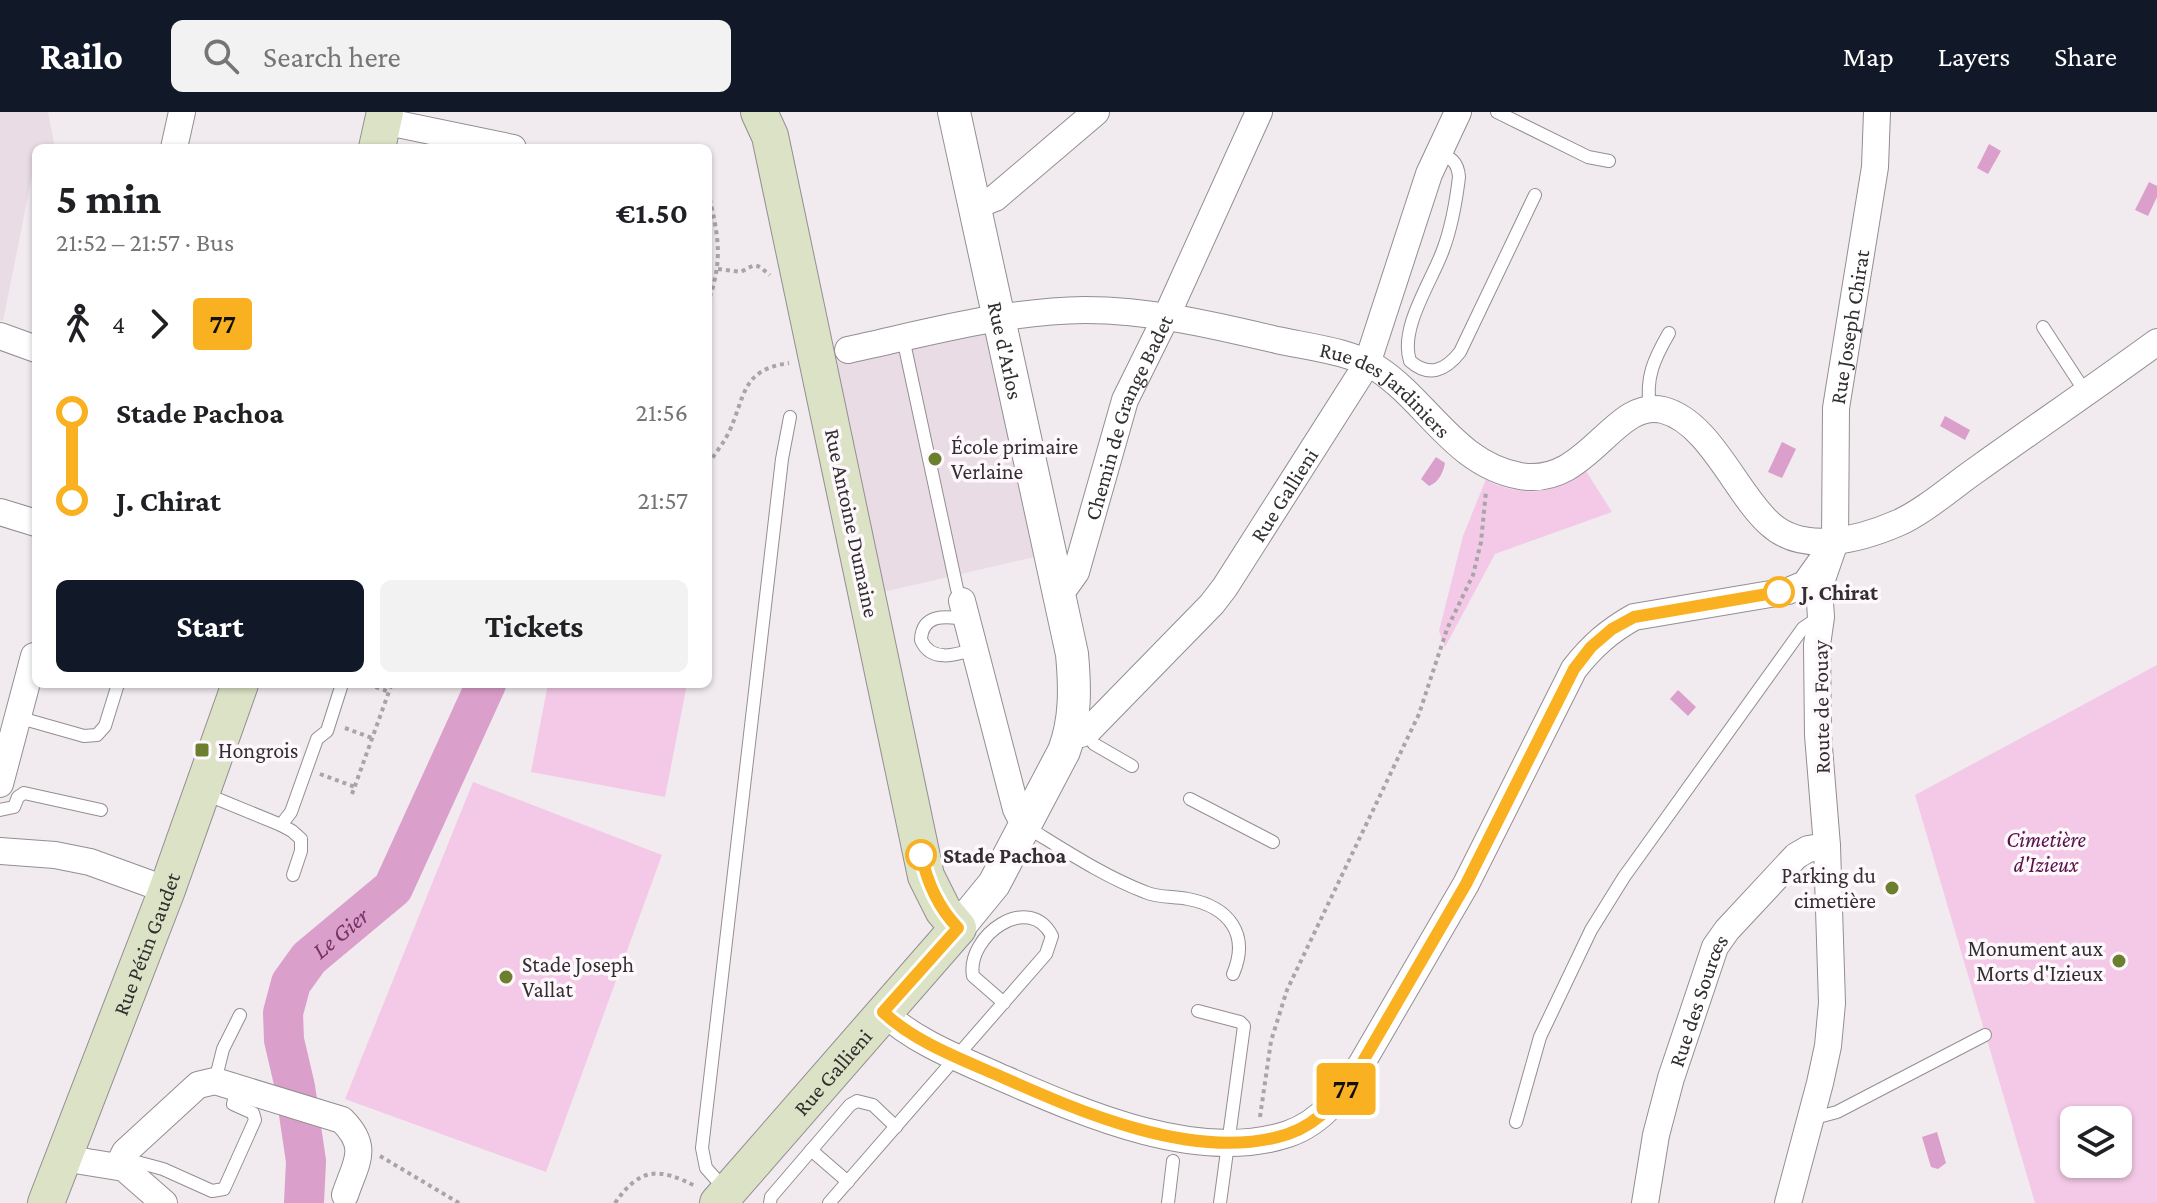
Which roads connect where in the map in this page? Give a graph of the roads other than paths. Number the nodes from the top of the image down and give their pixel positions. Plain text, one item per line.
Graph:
1 (182, 112) edge
2 (759, 112) edge
3 (954, 112) edge
4 (1096, 112) edge
5 (1259, 112) edge
6 (1458, 112) edge
7 (1497, 112) edge
8 (1877, 112) edge
9 (381, 127) edge
10 (175, 144) edge
11 (488, 144) edge
12 (1439, 152) junction
13 (1609, 161) dead end
14 (1535, 195) dead end
15 (975, 206) junction
16 (1167, 315) junction
17 (997, 318) junction
18 (2043, 327) dead end
19 (1669, 333) dead end
20 (0, 336) edge
21 (903, 338) junction
22 (2157, 342) edge
23 (32, 348) edge
24 (848, 350) dead end
25 (1367, 364) junction
26 (2086, 393) junction
27 (1650, 408) junction
28 (790, 417) dead end
29 (0, 512) edge
30 (32, 522) edge
31 (1835, 542) junction
32 (1057, 589) junction
33 (964, 610) junction
34 (1821, 617) junction
35 (975, 649) junction
36 (32, 663) edge
37 (117, 688) edge
38 (239, 688) edge
39 (341, 688) edge
40 (17, 717) junction
41 (1078, 732) junction
42 (1132, 766) dead end
43 (0, 784) edge
44 (200, 792) junction
45 (1190, 799) dead end
46 (0, 810) edge
47 (101, 810) dead end
48 (1026, 823) junction
49 (281, 825) junction
50 (1273, 842) dead end
51 (1827, 846) junction
52 (0, 851) edge
53 (293, 875) dead end
54 (167, 890) junction
55 (958, 928) junction
56 (1233, 974) dead end
57 (1004, 1003) junction
58 (1198, 1011) dead end
59 (883, 1012) junction
60 (240, 1015) dead end
61 (1985, 1035) dead end
62 (958, 1058) junction
63 (226, 1084) junction
64 (1813, 1114) junction
65 (1516, 1122) dead end
66 (896, 1127) junction
67 (1229, 1144) junction
68 (811, 1150) junction
69 (64, 1155) junction
70 (1173, 1161) dead end
71 (120, 1162) junction
72 (848, 1182) junction
73 (345, 1195) dead end
74 (721, 1198) edge
75 (46, 1203) edge
76 (164, 1203) edge
77 (770, 1203) edge
78 (829, 1203) edge
79 (1168, 1203) edge
80 (1220, 1203) edge
81 (1645, 1203) edge
82 (1788, 1203) edge

1 - 10 street
2 - 55 main road, Rue Antoine Dumaine
3 - 15 street, Rue d'Arlos
4 - 15 street
5 - 16 street, Chemin de Grange Badet
6 - 12 street, Rue Gallieni
7 - 13 lane
8 - 31 street, Rue Joseph Chirat
9 - 11 street
12 - 14 lane
12 - 25 street, Rue Gallieni
15 - 17 street, Rue d'Arlos
16 - 17 street, Rue des Jardiniers
16 - 25 street, Rue des Jardiniers
16 - 32 street, Chemin de Grange Badet
17 - 21 street, Rue des Jardiniers
17 - 32 street, Rue d'Arlos
18 - 26 lane
19 - 27 lane
20 - 23 street
21 - 24 street, Rue des Jardiniers
21 - 33 lane
22 - 26 street
25 - 27 street, Rue des Jardiniers
25 - 41 street, Rue Gallieni
26 - 31 street
27 - 31 street
28 - 74 lane
29 - 30 street
31 - 34 street, Route de Fouay
31 - 67 street
32 - 41 street
33 - 35 street
33 - 35 lane
34 - 51 street, Route de Fouay
34 - 65 lane
35 - 48 street
36 - 40 street
37 - 40 lane
38 - 44 main road, Rue Pétin Gaudet
39 - 49 lane
40 - 43 street
41 - 42 lane
41 - 48 street, Rue Gallieni
44 - 49 lane
44 - 54 main road, Rue Pétin Gaudet
45 - 50 lane
46 - 47 lane
48 - 55 street, Rue Gallieni
48 - 56 lane
49 - 53 lane
51 - 64 street, Route de Fouay
51 - 81 street, Rue des Sources
52 - 54 street
54 - 69 main road, Rue Pétin Gaudet
55 - 59 main road, Rue Gallieni
57 - 57 lane
57 - 62 lane
58 - 67 lane
59 - 62 street
59 - 74 main road, Rue Gallieni
60 - 63 lane
61 - 64 lane
62 - 66 lane
62 - 67 street
63 - 71 street
63 - 71 lane
63 - 73 street
64 - 82 street, Route de Fouay
66 - 68 lane
66 - 72 lane
67 - 80 lane
68 - 72 lane
68 - 77 lane
69 - 71 street
69 - 75 main road, Rue Pétin Gaudet
70 - 79 lane
71 - 76 street
72 - 78 lane

